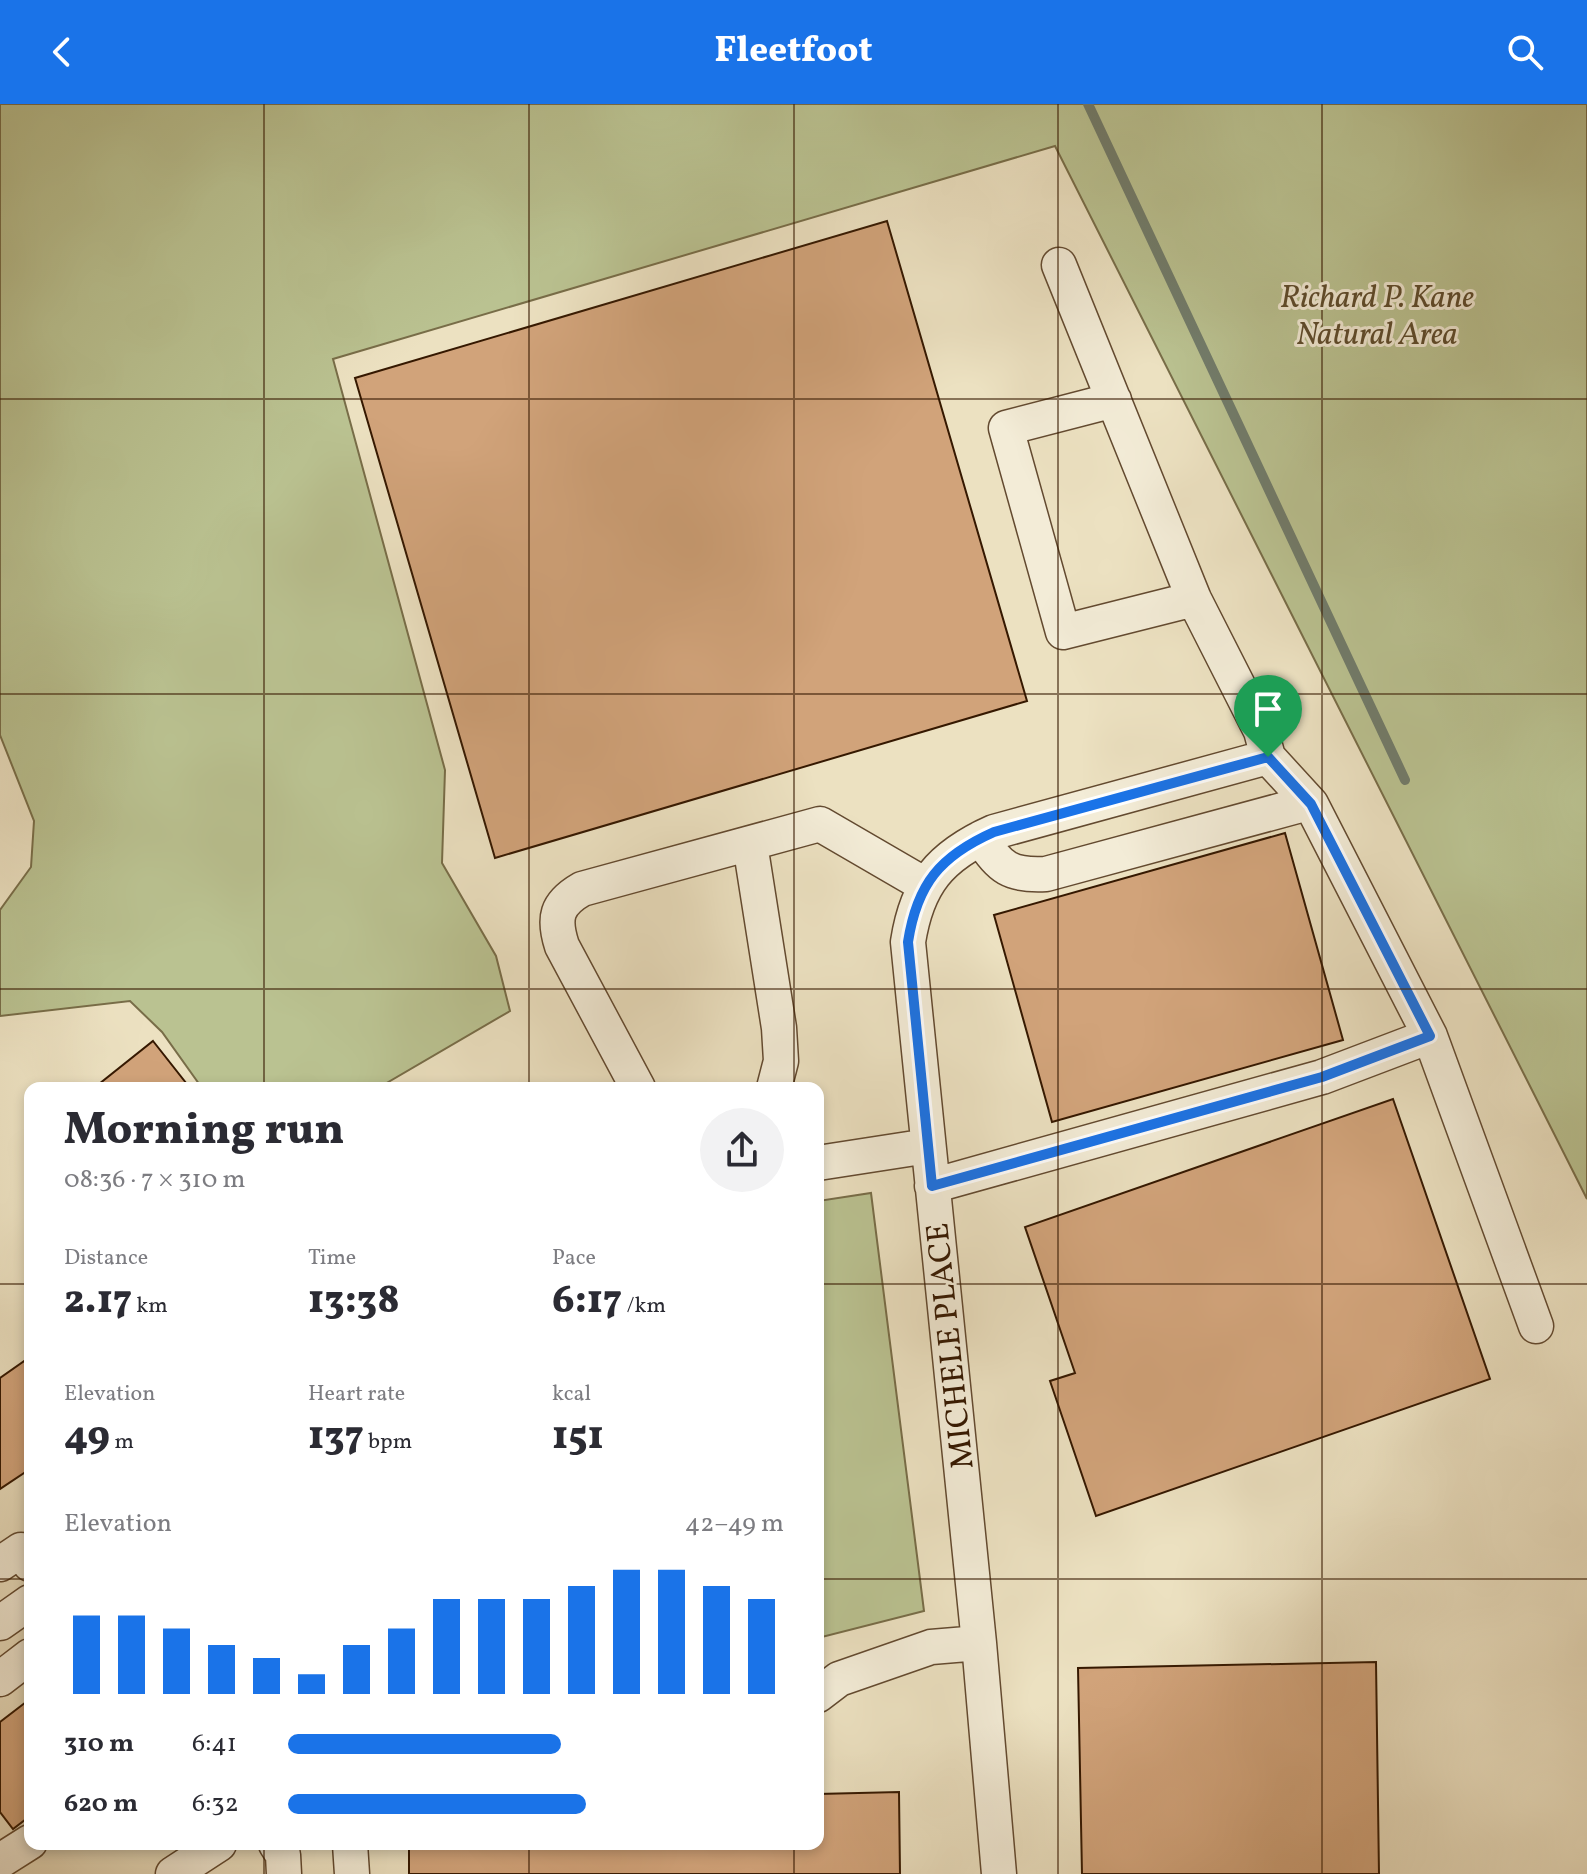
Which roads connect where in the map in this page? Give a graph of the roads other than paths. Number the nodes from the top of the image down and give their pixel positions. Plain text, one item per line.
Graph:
1 (1059, 265) dead end
2 (1114, 400) junction
3 (1194, 599) junction
4 (1265, 744) junction
5 (1308, 803) junction
6 (977, 840) junction
7 (750, 844) junction
8 (925, 885) junction
9 (1430, 1036) junction
10 (635, 1082) edge
11 (776, 1082) edge
12 (928, 1146) junction
13 (824, 1162) edge
14 (932, 1186) junction
15 (1536, 1326) dead end
16 (24, 1555) edge
17 (0, 1564) edge
18 (24, 1606) edge
19 (0, 1623) edge
20 (979, 1643) junction
21 (24, 1661) edge
22 (0, 1679) edge
23 (824, 1690) edge
24 (24, 1846) edge
25 (210, 1850) edge
26 (280, 1850) edge
27 (350, 1850) edge
28 (0, 1861) edge
29 (173, 1874) edge
30 (284, 1874) edge
31 (352, 1874) edge
32 (999, 1874) edge

1 - 2 street
2 - 3 street
2 - 3 street
3 - 4 street
4 - 5 street
4 - 6 street
5 - 6 street
5 - 9 street
6 - 8 street, MICHELE PLACE
7 - 8 street
7 - 10 street
7 - 11 street
8 - 12 street, MICHELE PLACE
9 - 14 street
9 - 15 street
12 - 13 street
12 - 14 street, MICHELE PLACE
14 - 20 street, MICHELE PLACE
16 - 17 street
18 - 19 street
20 - 23 street
20 - 32 street, MICHELE PLACE
21 - 22 street
24 - 28 street
25 - 29 street
26 - 30 street
27 - 31 street

